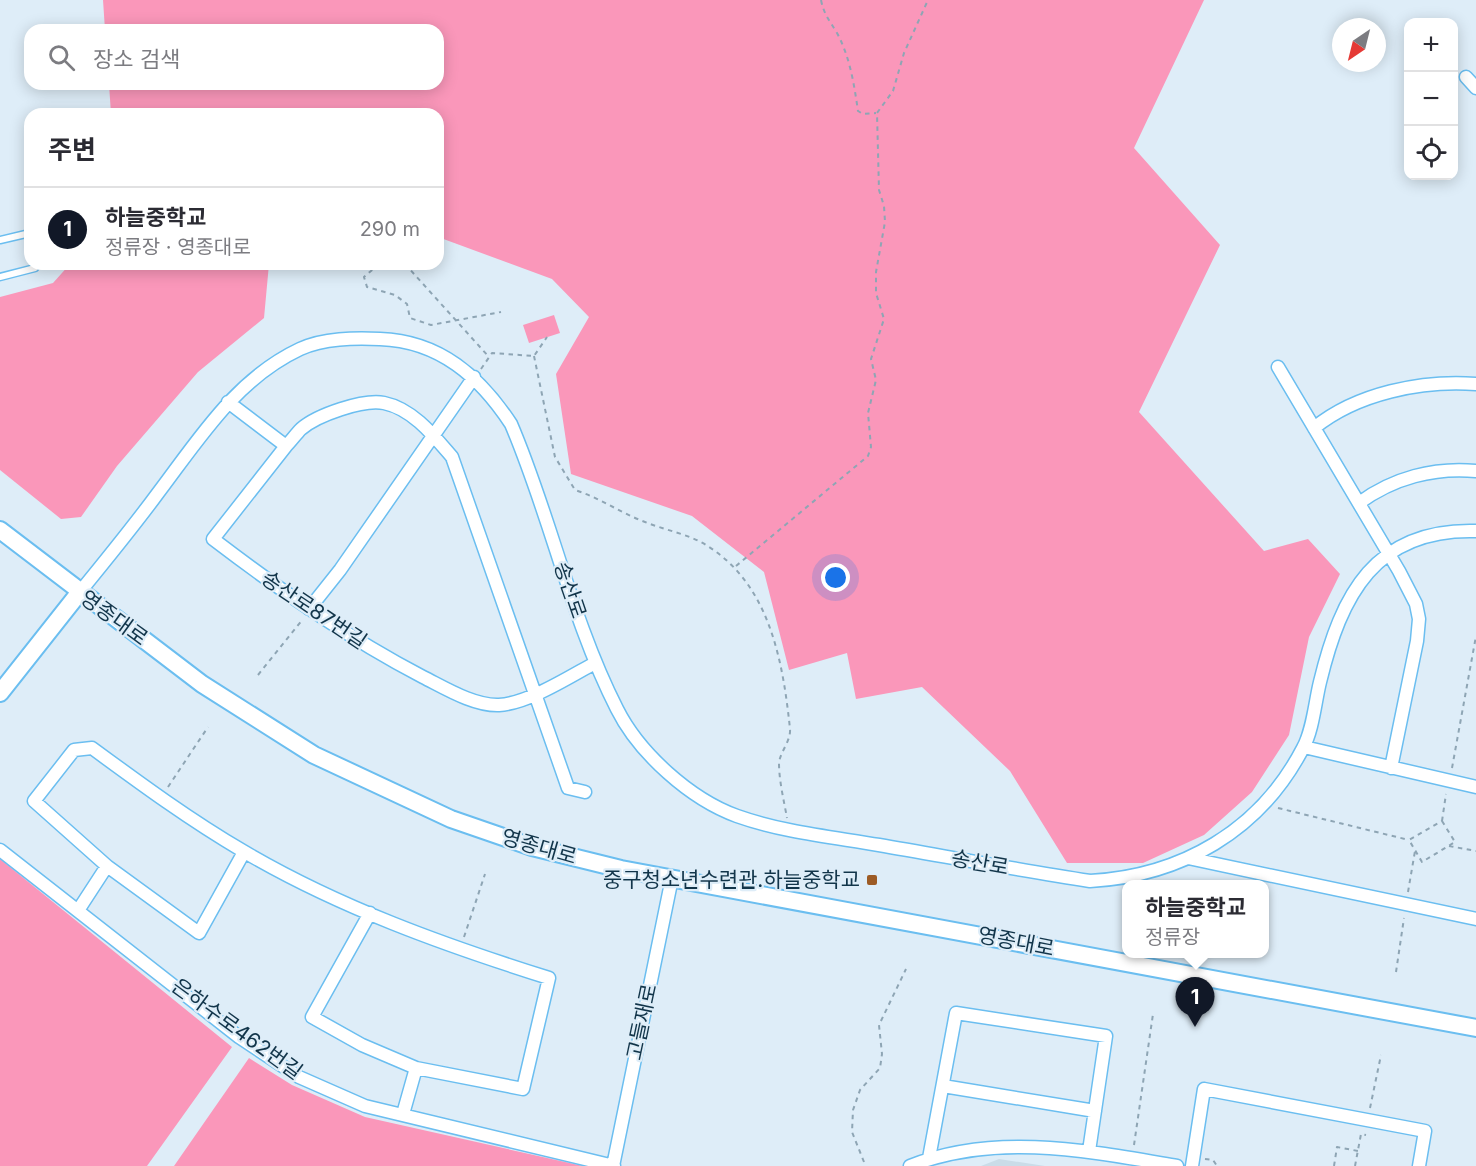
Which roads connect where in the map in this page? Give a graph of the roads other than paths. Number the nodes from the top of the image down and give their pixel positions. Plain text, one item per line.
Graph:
1 (1466, 77) dead end
2 (1476, 88) edge
3 (24, 234) edge
4 (0, 240) edge
5 (27, 270) edge
6 (0, 277) edge
7 (1278, 367) dead end
8 (478, 373) junction
9 (1476, 384) edge
10 (228, 402) junction
11 (1314, 428) junction
12 (434, 435) junction
13 (286, 446) junction
14 (1476, 471) edge
15 (1359, 503) junction
16 (0, 530) edge
17 (1476, 531) edge
18 (1389, 554) junction
19 (79, 592) junction
20 (308, 612) junction
21 (595, 663) junction
22 (0, 693) edge
23 (535, 694) junction
24 (1304, 747) junction
25 (1391, 768) junction
26 (1476, 787) edge
27 (585, 792) dead end
28 (0, 850) edge
29 (244, 852) junction
30 (1188, 858) junction
31 (107, 866) junction
32 (672, 878) junction
33 (79, 909) junction
34 (370, 913) junction
35 (1476, 919) edge
36 (1476, 1028) edge
37 (416, 1068) junction
38 (943, 1086) junction
39 (1095, 1111) junction
40 (403, 1114) junction
41 (1089, 1151) junction
42 (929, 1158) junction
43 (613, 1166) edge
44 (910, 1166) edge
45 (1177, 1166) edge
46 (1192, 1166) edge
47 (1419, 1166) edge

1 - 2 street
3 - 4 lane
5 - 6 lane
7 - 11 street
8 - 10 street, 송산로
8 - 12 street
8 - 21 street, 송산로
9 - 11 street
10 - 13 street
10 - 19 street, 송산로
11 - 15 street
12 - 13 street
12 - 20 street
12 - 23 street
13 - 20 street, 송산로87번길
14 - 15 street
15 - 18 street
16 - 19 street, 영종대로
17 - 18 street, 송산로
18 - 24 street, 송산로
18 - 25 street
19 - 22 street
19 - 32 street, 영종대로
20 - 23 street, 송산로87번길
21 - 23 street, 송산로87번길
21 - 30 street, 송산로
23 - 27 street
24 - 25 street
24 - 30 street, 송산로
25 - 26 street
28 - 33 street, 은하수로462번길
29 - 31 street
29 - 31 street
29 - 34 street
30 - 35 street
31 - 33 street
32 - 36 street, 영종대로
32 - 43 street, 고들재로
33 - 40 street, 은하수로462번길
34 - 37 street
34 - 37 street
37 - 40 street
38 - 39 street
38 - 39 street
38 - 42 street
39 - 41 street
40 - 43 street, 은하수로462번길
41 - 42 street
41 - 45 street
42 - 44 street
46 - 47 street

